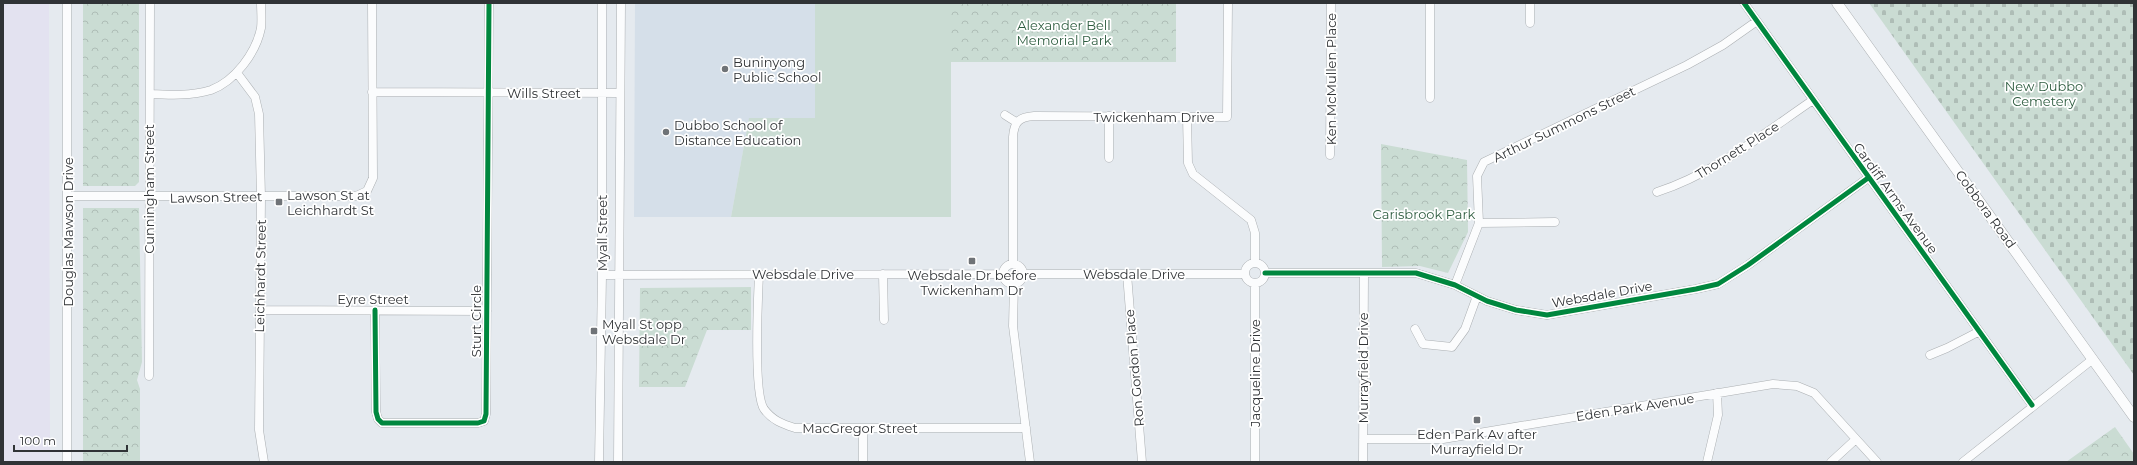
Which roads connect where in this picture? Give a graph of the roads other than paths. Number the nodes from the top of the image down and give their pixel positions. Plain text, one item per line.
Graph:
1 (67, 3) edge
2 (150, 3) edge
3 (261, 3) edge
4 (372, 3) edge
5 (489, 3) edge
6 (602, 3) edge
7 (621, 3) edge
8 (1228, 3) edge
9 (1331, 3) edge
10 (1430, 3) edge
11 (1530, 3) edge
12 (1744, 3) edge
13 (1837, 3) edge
14 (1757, 21) junction
15 (1530, 24) dead end
16 (237, 73) junction
17 (372, 92) junction
18 (602, 93) junction
19 (620, 93) junction
20 (150, 94) junction
21 (488, 94) junction
22 (1430, 98) dead end
23 (1813, 100) junction
24 (1005, 115) dead end
25 (1109, 116) junction
26 (1187, 117) junction
27 (1016, 122) junction
28 (1330, 154) dead end
29 (1109, 158) dead end
30 (1868, 178) junction
31 (1657, 192) dead end
32 (68, 196) junction
33 (262, 196) junction
34 (149, 198) junction
35 (1555, 222) dead end
36 (1479, 223) junction
37 (1013, 263) junction
38 (1255, 263) junction
39 (1265, 273) junction
40 (1364, 273) junction
41 (620, 274) junction
42 (759, 274) junction
43 (884, 274) junction
44 (1003, 274) junction
45 (1023, 274) junction
46 (1127, 274) junction
47 (1245, 274) junction
48 (602, 275) junction
49 (1014, 284) junction
50 (1255, 284) junction
51 (1455, 285) junction
52 (1477, 296) junction
53 (260, 310) junction
54 (375, 310) junction
55 (487, 311) junction
56 (884, 320) dead end
57 (1415, 329) dead end
58 (1978, 332) junction
59 (1930, 355) dead end
60 (2093, 359) junction
61 (149, 376) dead end
62 (1717, 394) junction
63 (2032, 405) junction
64 (2134, 417) edge
65 (863, 428) junction
66 (1026, 428) junction
67 (1363, 439) junction
68 (1856, 440) junction
69 (67, 462) edge
70 (264, 462) edge
71 (599, 462) edge
72 (618, 462) edge
73 (863, 462) edge
74 (1030, 462) edge
75 (1142, 462) edge
76 (1255, 462) edge
77 (1363, 462) edge
78 (1707, 462) edge
79 (1831, 462) edge
80 (1877, 462) edge
81 (1963, 462) edge

1 - 32 street, Douglas Mawson Drive
2 - 20 street, Cunningham Street
3 - 16 street
4 - 17 street, Lawson Street
5 - 21 street, Sturt Circle
6 - 18 street, Myall Street
7 - 19 street, Myall Street
8 - 26 street, Twickenham Drive
9 - 28 street, Ken McMullen Place
10 - 22 street
11 - 15 street
12 - 14 street, Cardiff Arms Avenue
13 - 60 main road, Cobbora Road
14 - 23 street, Cardiff Arms Avenue
14 - 36 street, Arthur Summons Street
16 - 20 street
16 - 33 street, Leichhardt Street
17 - 21 street, Wills Street
17 - 33 street, Lawson Street
18 - 19 street, Wills Street
18 - 21 street, Wills Street
18 - 48 street, Myall Street
19 - 41 street, Myall Street
20 - 34 street, Cunningham Street
21 - 55 street, Sturt Circle
23 - 30 street, Cardiff Arms Avenue
23 - 31 street, Thornett Place
24 - 27 street
25 - 26 street, Twickenham Drive
25 - 27 street, Twickenham Drive
25 - 29 street
26 - 38 street
27 - 37 street
30 - 52 street, Websdale Drive
30 - 58 street, Cardiff Arms Avenue
32 - 34 street, Lawson Street
32 - 69 street, Douglas Mawson Drive
33 - 34 street, Lawson Street
33 - 53 street, Leichhardt Street
34 - 61 street, Cunningham Street
35 - 36 street
36 - 51 street, Arthur Summons Street
37 - 44 street
37 - 45 street
38 - 39 street
38 - 47 street
39 - 40 street, Websdale Drive
39 - 50 street
40 - 51 street, Websdale Drive
40 - 67 street, Murrayfield Drive
41 - 42 street, Websdale Drive
41 - 48 street, Websdale Drive
41 - 72 street, Myall Street
42 - 43 street, Websdale Drive
42 - 65 street, MacGregor Street
43 - 44 street, Websdale Drive
43 - 56 street
44 - 49 street
45 - 46 street, Websdale Drive
45 - 49 street
46 - 47 street, Websdale Drive
46 - 75 street, Ron Gordon Place
47 - 50 street
48 - 71 street, Myall Street
49 - 66 street
50 - 76 street, Jacqueline Drive
51 - 52 street, Websdale Drive
52 - 57 street
53 - 54 street, Eyre Street
53 - 70 street, Leichhardt Street
54 - 55 street, Eyre Street
54 - 55 street, Sturt Circle
58 - 59 street
58 - 63 street, Cardiff Arms Avenue
60 - 63 street
60 - 64 main road, Cobbora Road
62 - 67 street, Eden Park Avenue
62 - 68 street, Eden Park Avenue
62 - 78 street
63 - 81 street
65 - 66 street, MacGregor Street
65 - 73 street
66 - 74 street
67 - 77 street, Murrayfield Drive
68 - 79 street
68 - 80 street, Eden Park Avenue

